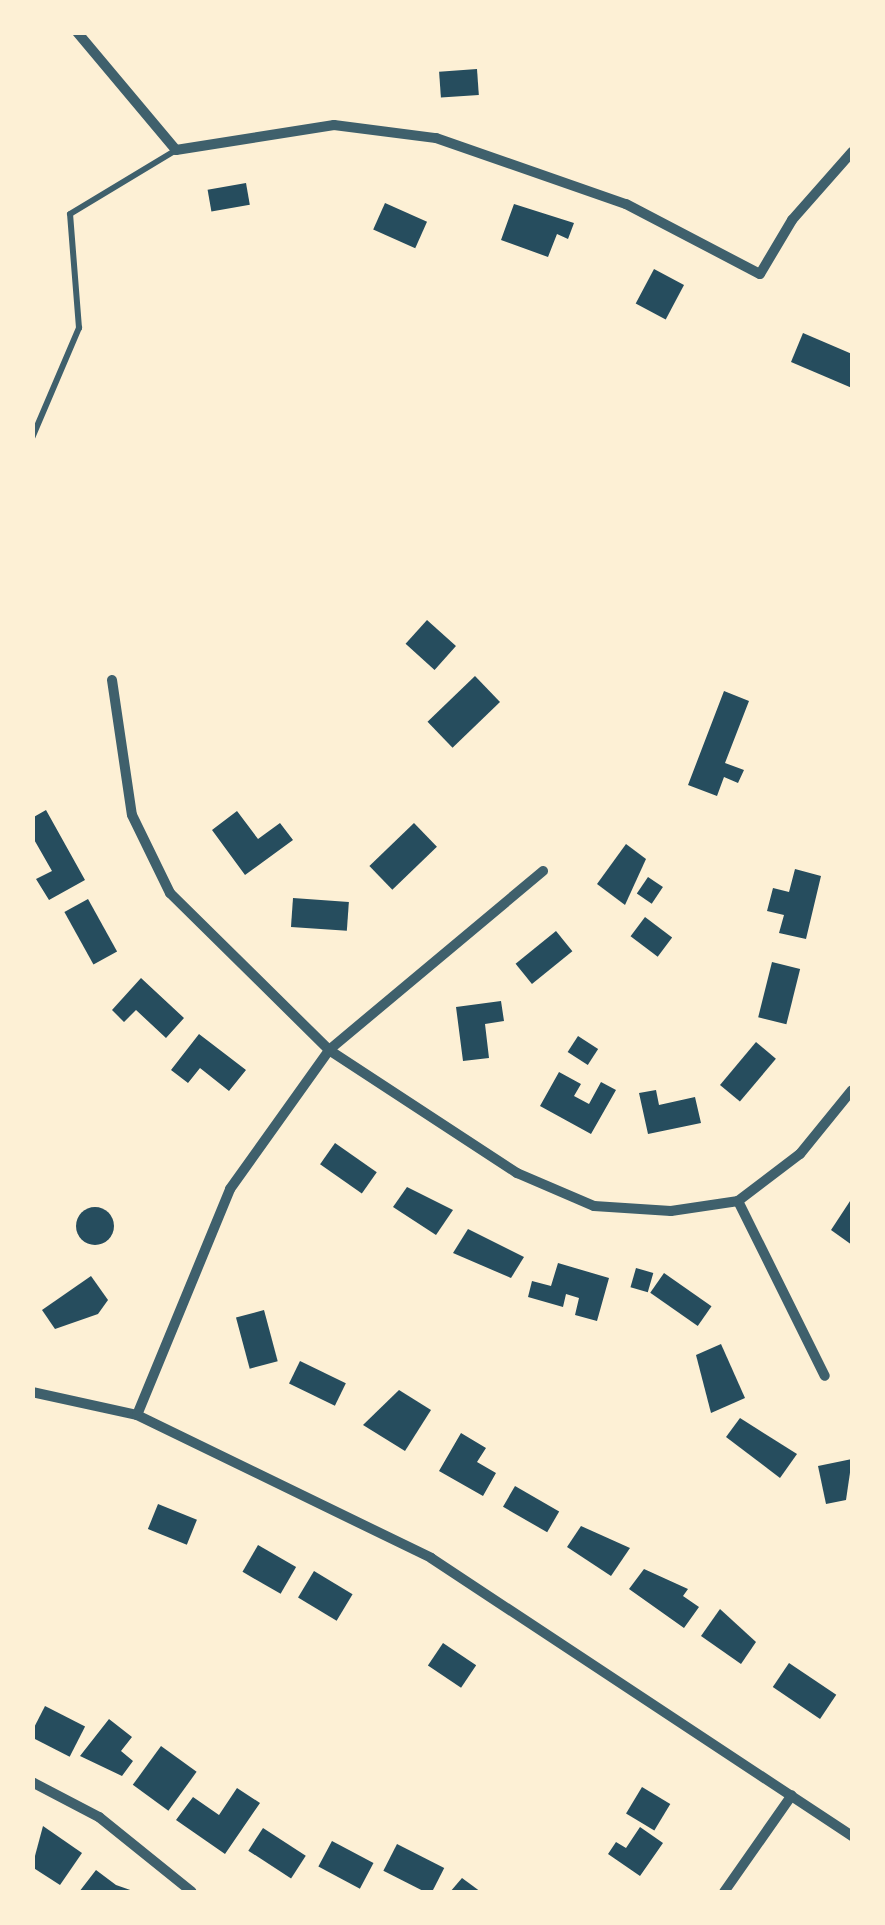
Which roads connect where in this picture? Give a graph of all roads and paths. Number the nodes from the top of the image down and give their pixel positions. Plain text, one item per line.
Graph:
1 (78, 32) edge
2 (176, 150) junction
3 (852, 152) edge
4 (32, 438) edge
5 (112, 680) dead end
6 (543, 871) dead end
7 (329, 1050) junction
8 (852, 1090) edge
9 (738, 1201) junction
10 (825, 1376) dead end
11 (32, 1392) edge
12 (136, 1415) junction
13 (32, 1782) edge
14 (792, 1795) junction
15 (852, 1836) edge
16 (192, 1892) edge
17 (724, 1892) edge

1 - 2 street
2 - 3 street
2 - 4 lane
5 - 7 street
6 - 7 street
7 - 9 street
7 - 12 street
8 - 9 street
9 - 10 street
11 - 12 street
12 - 14 street
13 - 16 street
14 - 15 street
14 - 17 street

